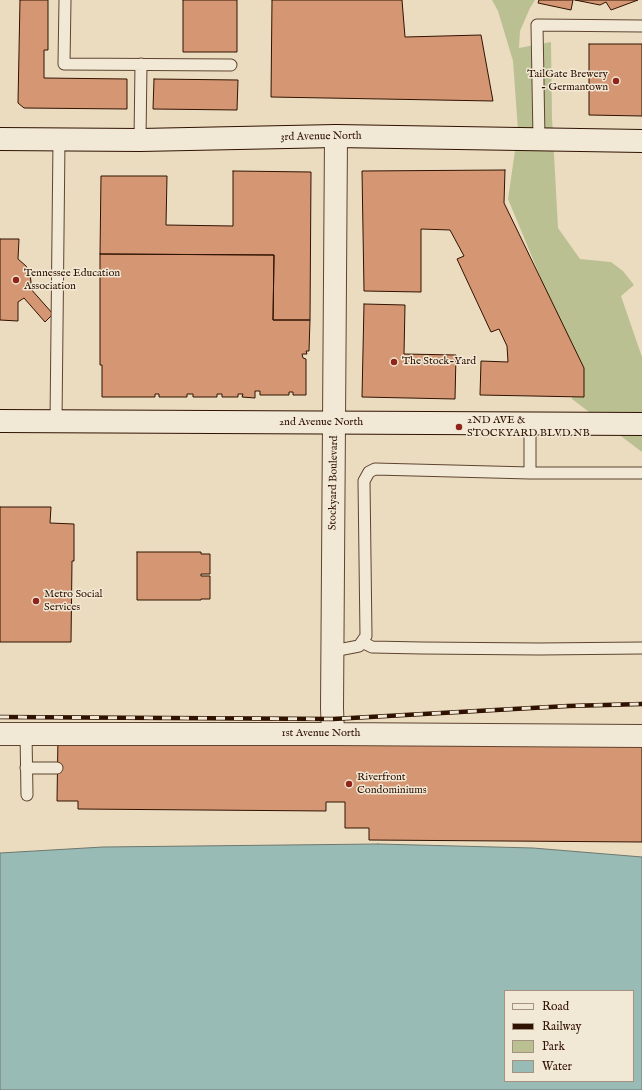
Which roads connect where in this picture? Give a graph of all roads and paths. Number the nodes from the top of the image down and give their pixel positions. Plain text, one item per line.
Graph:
1 (65, 0) edge
2 (642, 26) edge
3 (141, 64) junction
4 (231, 65) dead end
5 (336, 136) junction
6 (539, 139) junction
7 (0, 140) edge
8 (59, 140) junction
9 (140, 140) junction
10 (642, 141) edge
11 (0, 421) edge
12 (56, 421) junction
13 (335, 423) junction
14 (530, 424) junction
15 (642, 424) edge
16 (530, 473) junction
17 (642, 473) edge
18 (362, 642) junction
19 (642, 648) edge
20 (333, 651) junction
21 (0, 734) edge
22 (26, 734) junction
23 (333, 734) junction
24 (642, 736) edge
25 (26, 768) junction
26 (57, 768) dead end
27 (27, 795) dead end

1 - 3 lane
2 - 6 lane
3 - 4 lane
3 - 9 lane
5 - 6 street, 3rd Avenue North
5 - 9 street, 3rd Avenue North
5 - 13 street, Stockyard Boulevard
6 - 10 street, 3rd Avenue North
7 - 8 street, 3rd Avenue North
8 - 9 street, 3rd Avenue North
8 - 12 lane
11 - 12 street, 2nd Avenue North
12 - 13 street, 2nd Avenue North
13 - 14 street, 2nd Avenue North
13 - 20 street, Stockyard Boulevard
14 - 15 street, 2nd Avenue North
14 - 16 lane
16 - 17 lane
16 - 18 lane
18 - 19 lane
18 - 20 lane
20 - 23 street, Stockyard Boulevard
21 - 22 street, 1st Avenue North
22 - 23 street, 1st Avenue North
22 - 25 lane
23 - 24 street, 1st Avenue North
25 - 26 lane
25 - 27 lane

